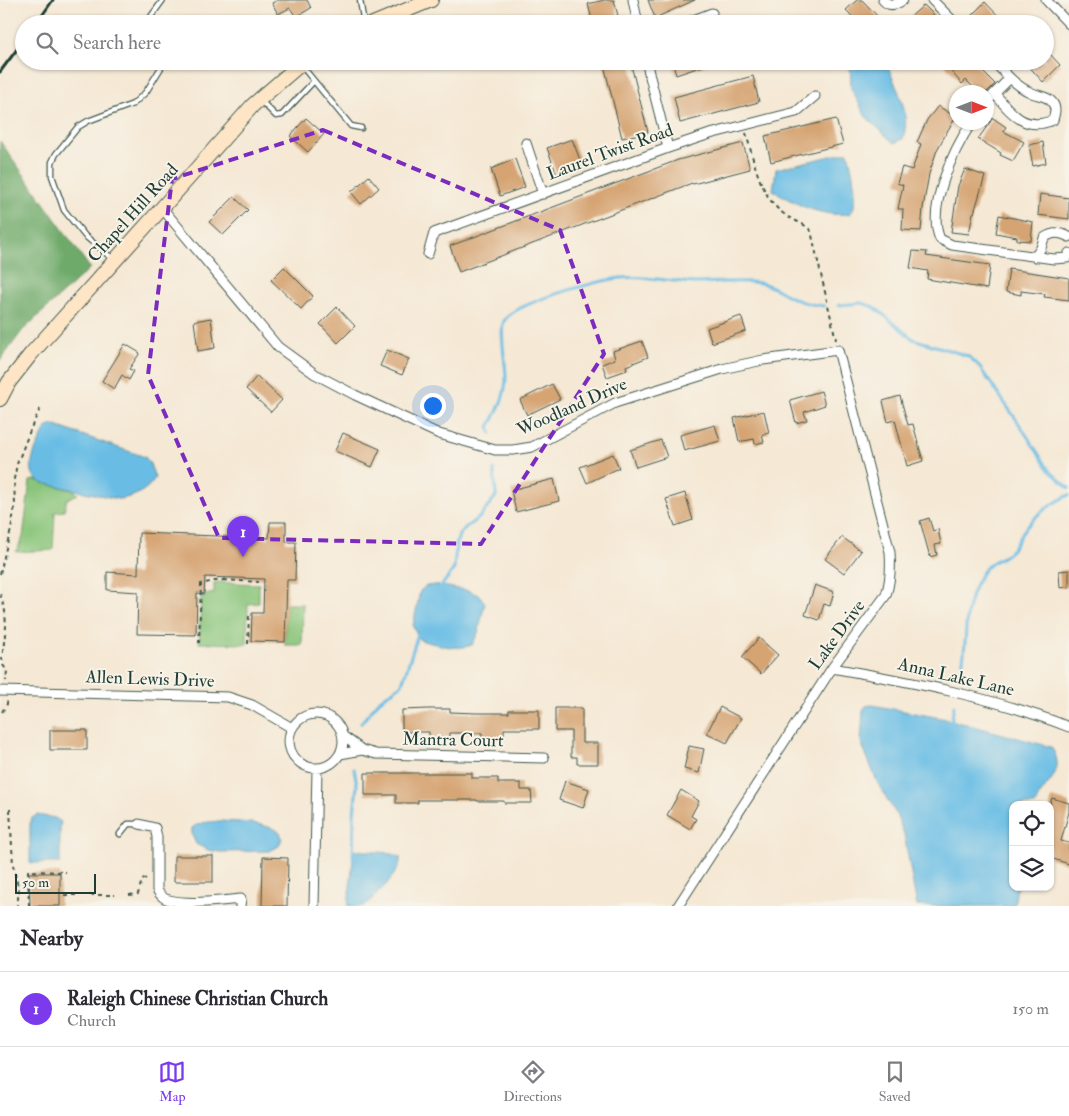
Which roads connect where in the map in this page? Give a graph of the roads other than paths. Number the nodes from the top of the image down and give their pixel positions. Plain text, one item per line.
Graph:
1 (163, 0) edge
2 (360, 0) edge
3 (431, 0) edge
4 (633, 0) edge
5 (883, 0) edge
6 (903, 0) edge
7 (932, 0) edge
8 (1046, 0) edge
9 (712, 13) dead end
10 (153, 15) edge
11 (362, 15) edge
12 (395, 15) edge
13 (636, 15) edge
14 (707, 15) edge
15 (947, 15) edge
16 (1069, 24) edge
17 (160, 70) edge
18 (294, 70) edge
19 (307, 70) edge
20 (648, 70) edge
21 (1002, 70) edge
22 (1010, 78) junction
23 (314, 81) junction
24 (995, 94) joint
25 (815, 96) dead end
26 (259, 100) junction
27 (361, 128) dead end
28 (968, 130) edge
29 (526, 143) dead end
30 (668, 148) junction
31 (543, 194) junction
32 (162, 208) junction
33 (1069, 237) edge
34 (1069, 253) edge
35 (428, 254) dead end
36 (1036, 257) junction
37 (115, 260) junction
38 (838, 350) joint
39 (0, 399) edge
40 (832, 668) junction
41 (0, 691) edge
42 (1069, 727) edge
43 (292, 728) junction
44 (343, 736) junction
45 (362, 750) junction
46 (340, 754) junction
47 (544, 758) dead end
48 (317, 770) junction
49 (139, 824) joint
50 (120, 834) dead end
51 (240, 906) edge
52 (314, 906) edge
53 (678, 906) edge

1 - 10 lane
2 - 11 lane
3 - 12 main road
4 - 13 street
5 - 6 street
7 - 15 street
8 - 16 street
9 - 14 street
17 - 37 lane
18 - 26 main road, Chapel Hill Road
19 - 23 lane
20 - 30 street
21 - 22 street
22 - 24 street
22 - 24 street
23 - 26 lane
23 - 27 lane
25 - 30 street, Laurel Twist Road
26 - 32 main road, Chapel Hill Road
28 - 36 street
29 - 31 street
30 - 31 street, Laurel Twist Road
31 - 35 street, Laurel Twist Road
32 - 37 main road, Chapel Hill Road
32 - 38 street, Woodland Drive
33 - 36 street
34 - 36 street
37 - 39 main road, Chapel Hill Road
38 - 40 street, Lake Drive
40 - 42 street, Anna Lake Lane
40 - 53 street, Lake Drive
41 - 43 street, Allen Lewis Drive
43 - 44 street
43 - 48 street
44 - 45 street, Mantra Court
44 - 46 street
45 - 46 street, Mantra Court
45 - 47 street, Mantra Court
46 - 48 street
48 - 52 street
49 - 50 lane
49 - 51 street

